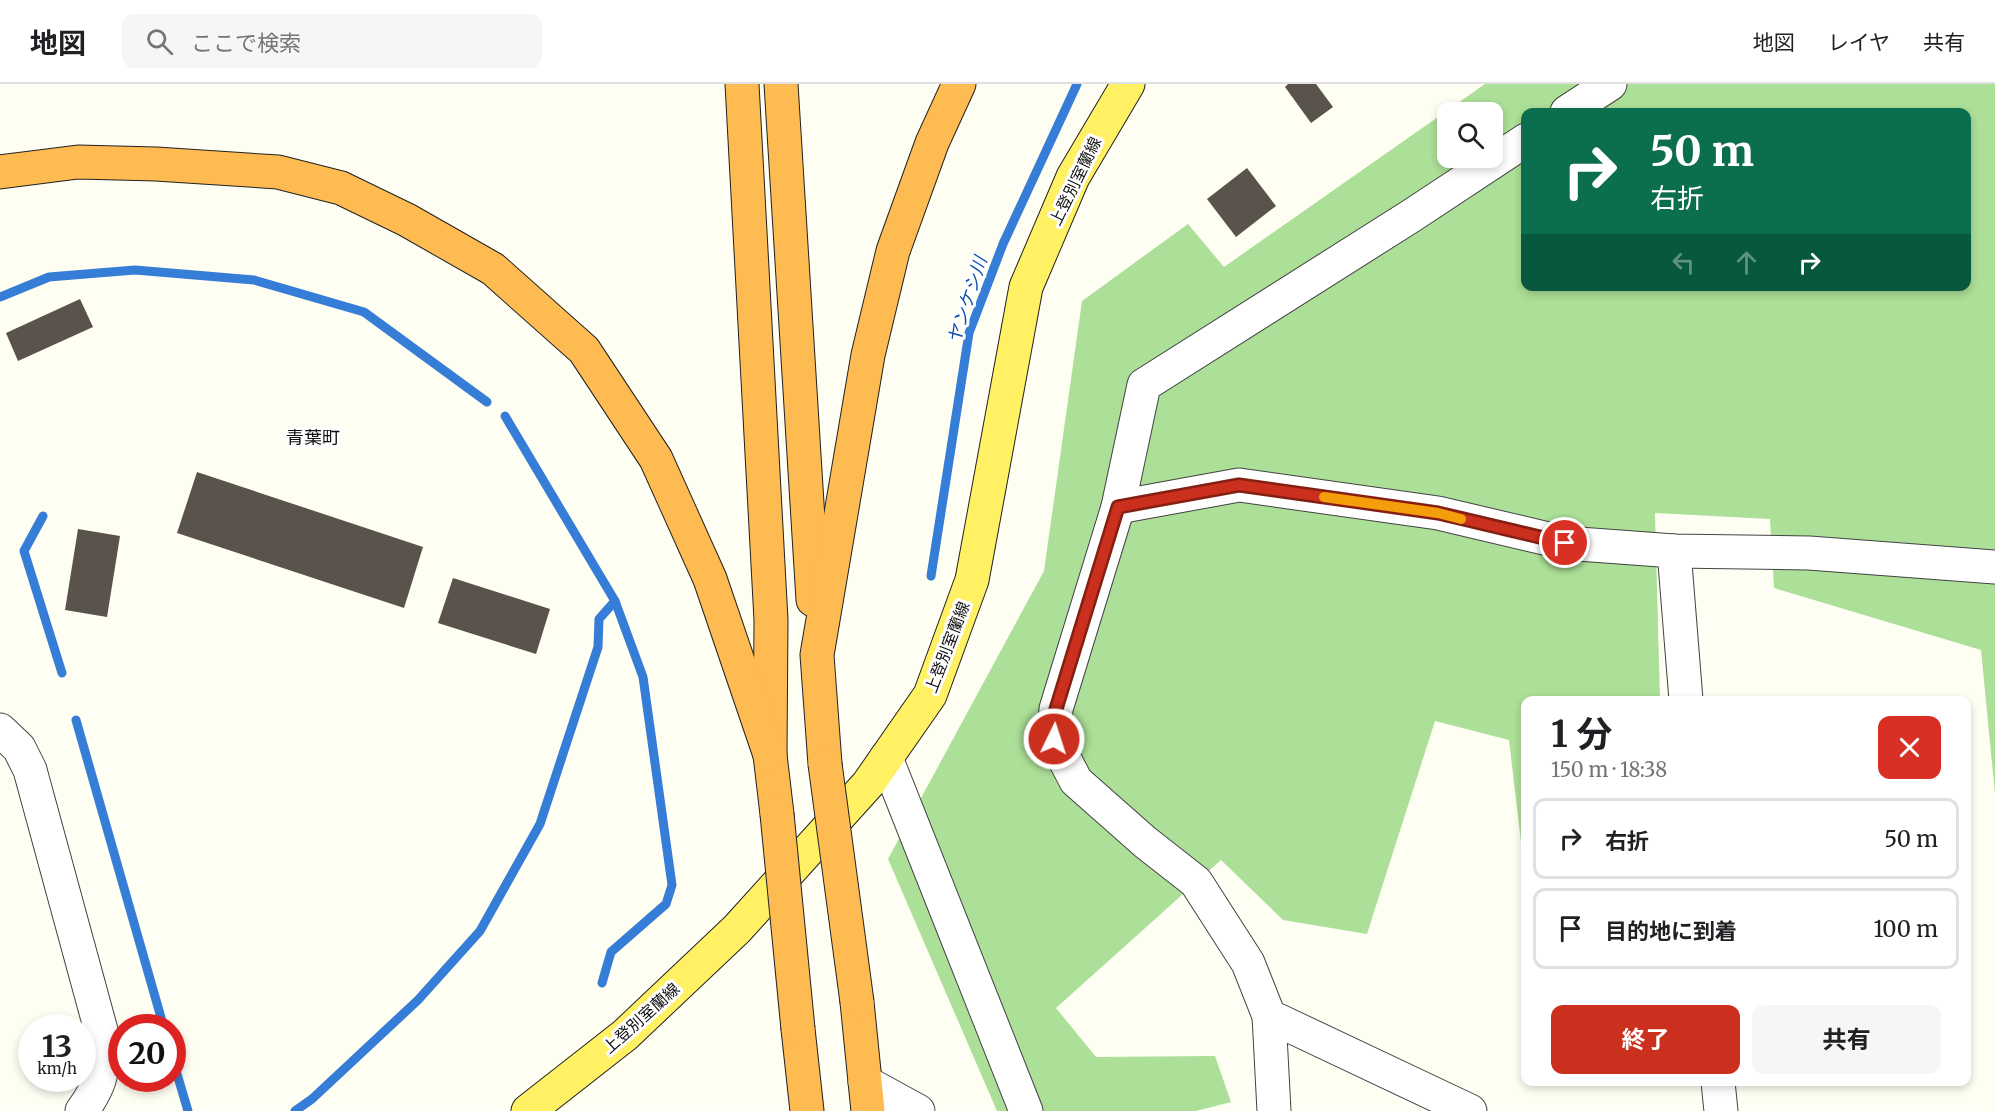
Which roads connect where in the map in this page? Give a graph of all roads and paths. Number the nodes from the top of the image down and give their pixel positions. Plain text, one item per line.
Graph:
1 (742, 84) edge
2 (781, 84) edge
3 (959, 84) edge
4 (1128, 84) edge
5 (1610, 84) edge
6 (1573, 108) edge
7 (1521, 143) edge
8 (0, 172) edge
9 (1118, 507) junction
10 (1674, 551) junction
11 (1995, 567) edge
12 (817, 655) junction
13 (1686, 696) edge
14 (0, 730) edge
15 (770, 755) junction
16 (886, 758) junction
17 (1269, 1016) junction
18 (1718, 1086) edge
19 (867, 1097) edge
20 (82, 1111) edge
21 (528, 1111) edge
22 (807, 1111) edge
23 (918, 1111) edge
24 (1026, 1111) edge
25 (1274, 1111) edge
26 (1470, 1111) edge
27 (1721, 1111) edge

1 - 15 highway
2 - 12 highway
3 - 12 highway
4 - 16 main road, 上登別室蘭線
5 - 6 lane
7 - 9 lane
8 - 15 highway
9 - 10 lane
9 - 17 lane
10 - 11 lane
10 - 13 lane
12 - 19 highway, bridge
14 - 20 lane
15 - 22 highway, bridge
16 - 21 main road, 上登別室蘭線
16 - 24 lane
17 - 25 lane
17 - 26 lane
18 - 27 lane
19 - 23 lane

